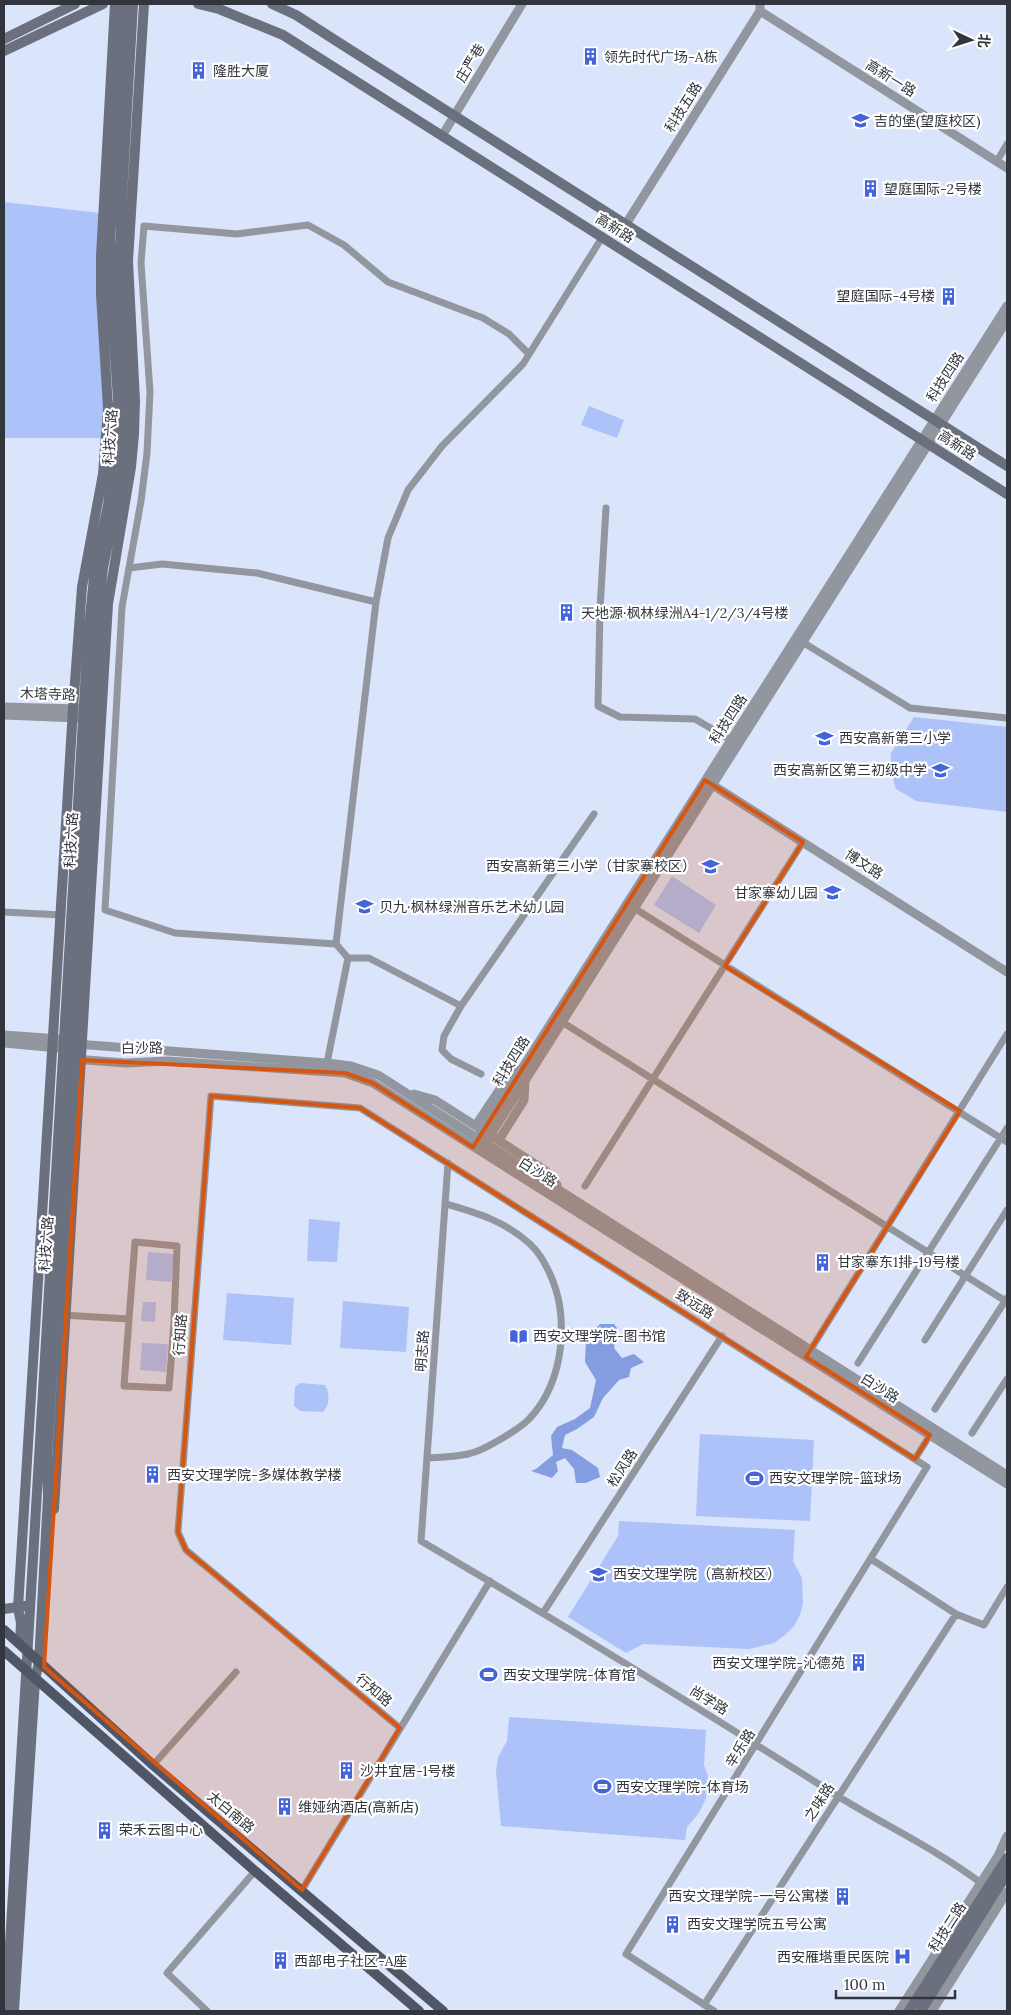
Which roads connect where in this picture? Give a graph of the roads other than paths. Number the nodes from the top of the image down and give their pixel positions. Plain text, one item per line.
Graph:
1 (75, 4) edge
2 (102, 4) edge
3 (115, 4) edge
4 (125, 4) edge
5 (133, 4) edge
6 (144, 4) edge
7 (198, 4) edge
8 (272, 4) edge
9 (522, 4) edge
10 (760, 7) edge
11 (4, 40) edge
12 (4, 51) edge
13 (455, 115) junction
14 (442, 136) junction
15 (1007, 144) edge
16 (997, 161) junction
17 (1007, 168) edge
18 (626, 224) junction
19 (603, 236) junction
20 (1007, 306) edge
21 (1007, 320) edge
22 (529, 354) junction
23 (938, 421) junction
24 (926, 441) junction
25 (1007, 466) edge
26 (1007, 494) edge
27 (606, 508) dead end
28 (129, 568) junction
29 (376, 602) junction
30 (800, 641) junction
31 (4, 707) edge
32 (83, 714) junction
33 (4, 715) edge
34 (1007, 718) edge
35 (730, 740) junction
36 (708, 782) junction
37 (594, 814) dead end
38 (803, 842) junction
39 (634, 908) junction
40 (4, 912) edge
41 (62, 915) junction
42 (336, 944) junction
43 (348, 958) junction
44 (725, 966) junction
45 (1007, 972) edge
46 (461, 1006) junction
47 (562, 1022) junction
48 (1007, 1034) edge
49 (4, 1035) edge
50 (4, 1043) edge
51 (64, 1044) junction
52 (77, 1059) junction
53 (327, 1064) junction
54 (481, 1074) dead end
55 (652, 1078) junction
56 (960, 1111) junction
57 (1007, 1128) edge
58 (485, 1135) junction
59 (1004, 1140) edge
60 (476, 1149) junction
61 (448, 1163) junction
62 (585, 1186) dead end
63 (562, 1192) junction
64 (446, 1204) junction
65 (1007, 1210) edge
66 (887, 1226) junction
67 (928, 1252) junction
68 (966, 1276) junction
69 (1007, 1300) edge
70 (56, 1315) junction
71 (129, 1319) junction
72 (722, 1336) junction
73 (925, 1340) dead end
74 (808, 1354) junction
75 (858, 1363) dead end
76 (1007, 1379) edge
77 (935, 1409) dead end
78 (972, 1433) dead end
79 (930, 1435) junction
80 (427, 1458) junction
81 (915, 1458) junction
82 (927, 1466) joint
83 (1007, 1474) edge
84 (1007, 1484) edge
85 (421, 1541) joint
86 (871, 1559) junction
87 (490, 1581) junction
88 (1007, 1587) edge
89 (31, 1605) junction
90 (18, 1608) junction
91 (4, 1609) edge
92 (543, 1613) junction
93 (956, 1614) junction
94 (4, 1630) edge
95 (20, 1643) junction
96 (28, 1650) junction
97 (4, 1651) edge
98 (42, 1664) junction
99 (27, 1672) junction
100 (236, 1672) dead end
101 (35, 1680) junction
102 (400, 1728) junction
103 (757, 1744) junction
104 (153, 1765) junction
105 (838, 1796) junction
106 (1007, 1836) edge
107 (1007, 1858) edge
108 (255, 1871) junction
109 (1007, 1874) edge
110 (981, 1883) junction
111 (302, 1890) junction
112 (1007, 1892) edge
113 (704, 2005) junction
114 (6, 2011) edge
115 (14, 2011) edge
116 (206, 2011) edge
117 (419, 2011) edge
118 (443, 2011) edge
119 (714, 2011) edge
120 (899, 2011) edge
121 (909, 2011) edge
122 (921, 2011) edge
123 (932, 2011) edge

1 - 11 main road
2 - 12 main road
3 - 32 main road
4 - 32 main road, 科技六路
5 - 32 main road, 科技六路
6 - 51 main road
7 - 14 main road, 高新路
8 - 13 main road, 高新路
9 - 13 street, 庄严巷
10 - 16 street, 高新一路
10 - 18 street, 科技五路
13 - 14 street, 庄严巷
13 - 18 main road, 高新路
14 - 19 main road, 高新路
15 - 16 street
16 - 17 street, 高新一路
18 - 23 main road, 高新路
19 - 22 street
19 - 24 main road, 高新路
20 - 23 street, 科技四路
21 - 23 street, 科技四路
22 - 28 street
22 - 29 street
23 - 24 street, 科技四路
23 - 25 main road, 高新路
24 - 26 main road, 高新路
24 - 30 street, 科技四路
27 - 35 street
28 - 29 street
28 - 42 street
29 - 42 street
30 - 34 street
30 - 35 street, 科技四路
30 - 36 street, 科技四路
31 - 32 street, 木塔寺路
32 - 33 street, 木塔寺路
32 - 41 main road
32 - 51 main road, 科技六路
35 - 36 street, 科技四路
36 - 38 street, 博文路
36 - 39 street, 科技四路
36 - 58 street, 科技四路
37 - 46 street
38 - 44 street
38 - 45 street, 博文路
39 - 44 street
39 - 47 street, 科技四路
40 - 41 street
41 - 51 main road
42 - 43 street
43 - 46 street
43 - 53 street
44 - 55 street
44 - 56 street
46 - 54 street
47 - 55 street
47 - 58 street, 科技四路
48 - 56 street
49 - 51 street, 白沙路
50 - 51 street, 白沙路
51 - 52 main road, 科技六路
51 - 53 street, 白沙路
51 - 70 main road, 科技六路
51 - 90 main road
52 - 60 street, 白沙路
52 - 70 main road, 科技六路
53 - 58 street, 白沙路
55 - 62 street
55 - 66 street
56 - 59 street
56 - 66 street
57 - 59 street
58 - 60 street, 科技四路
58 - 63 street, 白沙路
58 - 63 street
59 - 67 street
60 - 74 street, 白沙路
61 - 64 street, 明志路
61 - 72 street, 致远路
61 - 102 street, 行知路
63 - 74 street, 白沙路
64 - 80 street, 明志路
64 - 80 street
65 - 68 street
66 - 67 street
66 - 74 street
67 - 68 street
67 - 75 street
68 - 69 street
68 - 73 street
69 - 77 street
70 - 71 street
70 - 89 main road, 科技六路
70 - 98 main road
71 - 71 street
72 - 81 street, 致远路
72 - 92 street, 松风路
74 - 79 street, 白沙路
74 - 83 street, 白沙路
76 - 78 street
79 - 81 street
79 - 84 street, 白沙路
80 - 85 street, 明志路
81 - 82 street, 致远路
82 - 86 street, 辛乐路
85 - 87 street, 尚学路
86 - 93 street
86 - 103 street, 辛乐路
87 - 92 street, 尚学路
87 - 102 street
88 - 93 street
89 - 90 main road
89 - 96 main road, 科技六路
90 - 91 main road
90 - 95 main road
92 - 103 street, 尚学路
93 - 105 street, 之味路
94 - 95 main road, 太白南路
95 - 96 main road, 太白南路
96 - 98 main road, 太白南路
96 - 99 main road, 科技六路
97 - 99 main road, 太白南路
98 - 101 main road
98 - 104 main road, 太白南路
99 - 101 main road, 太白南路
99 - 114 main road, 科技六路
100 - 104 street
101 - 108 main road, 太白南路
101 - 115 main road
102 - 111 street
103 - 105 street, 尚学路
103 - 113 street, 辛乐路
104 - 111 main road, 太白南路
105 - 110 street, 尚学路
105 - 113 street, 之味路
106 - 110 street
107 - 121 main road, 科技二路
108 - 116 street
108 - 117 main road, 太白南路
109 - 122 main road, 科技二路
110 - 120 street
111 - 118 main road, 太白南路
112 - 123 street
113 - 119 street, 辛乐路

